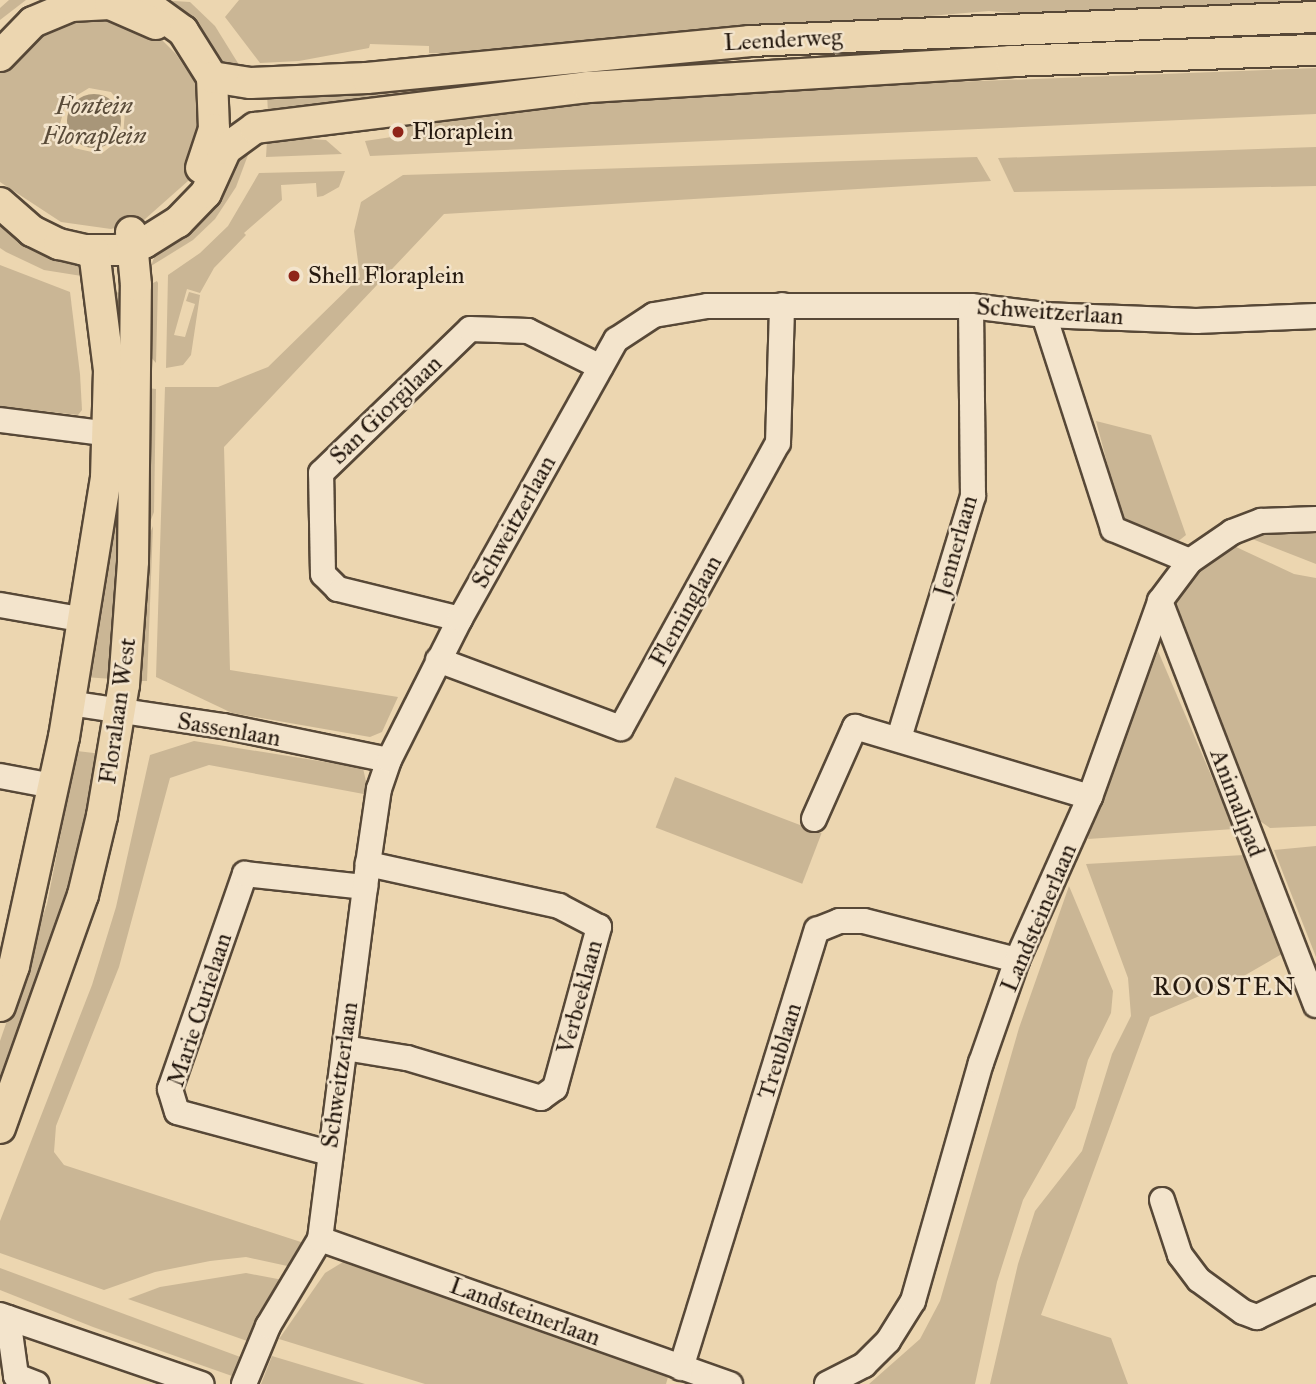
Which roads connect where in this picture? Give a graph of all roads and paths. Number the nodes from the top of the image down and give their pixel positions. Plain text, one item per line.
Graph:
1 (46, 0) edge
2 (140, 0) edge
3 (80, 2) edge
4 (1316, 17) edge
5 (0, 32) edge
6 (1316, 50) edge
7 (0, 55) edge
8 (213, 84) junction
9 (220, 139) junction
10 (0, 192) edge
11 (0, 203) edge
12 (136, 240) junction
13 (94, 251) junction
14 (782, 305) junction
15 (971, 306) junction
16 (1044, 315) junction
17 (1316, 316) edge
18 (601, 367) junction
19 (0, 420) edge
20 (111, 434) junction
21 (1316, 519) edge
22 (1190, 561) junction
23 (1160, 601) junction
24 (0, 605) edge
25 (75, 618) junction
26 (460, 619) junction
27 (438, 660) junction
28 (69, 703) junction
29 (120, 712) junction
30 (899, 738) junction
31 (389, 760) junction
32 (0, 776) edge
33 (53, 786) junction
34 (1090, 797) junction
35 (814, 819) dead end
36 (366, 876) junction
37 (1017, 960) junction
38 (7, 965) edge
39 (1316, 1005) edge
40 (0, 1006) edge
41 (345, 1048) junction
42 (0, 1128) edge
43 (329, 1153) junction
44 (1162, 1200) dead end
45 (320, 1239) junction
46 (1316, 1289) edge
47 (4, 1316) edge
48 (681, 1368) junction
49 (37, 1384) edge
50 (201, 1384) edge
51 (244, 1384) edge
52 (730, 1384) edge
53 (827, 1384) edge

1 - 5 main road
2 - 8 main road
3 - 7 main road
3 - 8 main road
4 - 8 main road, Leenderweg
6 - 9 main road, Leenderweg
8 - 9 main road
9 - 12 main road
10 - 12 main road
11 - 13 main road
12 - 13 main road
12 - 29 main road, Floralaan West
13 - 20 main road, Floralaan West
14 - 15 street, Schweitzerlaan
14 - 18 street, Schweitzerlaan
14 - 27 street, Fleminglaan
15 - 16 street, Schweitzerlaan
15 - 30 street, Jennerlaan
16 - 17 street, Schweitzerlaan
16 - 22 street
18 - 26 street, Schweitzerlaan
18 - 26 street, San Giorgilaan
19 - 20 street
20 - 25 main road, Floralaan West
21 - 22 street, Landsteinerlaan
22 - 23 street, Landsteinerlaan
23 - 34 street, Landsteinerlaan
23 - 39 street, Animalipad
24 - 25 street
25 - 28 main road, Floralaan West
26 - 27 street, Schweitzerlaan
27 - 31 street, Schweitzerlaan
28 - 29 street, Sassenlaan
28 - 33 main road, Floralaan West
29 - 31 street, Sassenlaan
29 - 42 main road, Floralaan West
30 - 34 street
30 - 35 street
31 - 36 street, Schweitzerlaan
32 - 33 street
33 - 38 main road, Floralaan West
34 - 37 street, Landsteinerlaan
36 - 41 street, Schweitzerlaan
36 - 41 street, Verbeeklaan
36 - 43 street, Marie Curielaan
37 - 48 street, Treublaan
37 - 53 street, Landsteinerlaan
38 - 40 main road, Floralaan West
41 - 43 street, Schweitzerlaan
43 - 45 street, Schweitzerlaan
44 - 46 street
45 - 48 street, Landsteinerlaan
45 - 51 street, Schweitzerlaan
47 - 49 street
47 - 50 street
48 - 52 street, Landsteinerlaan

